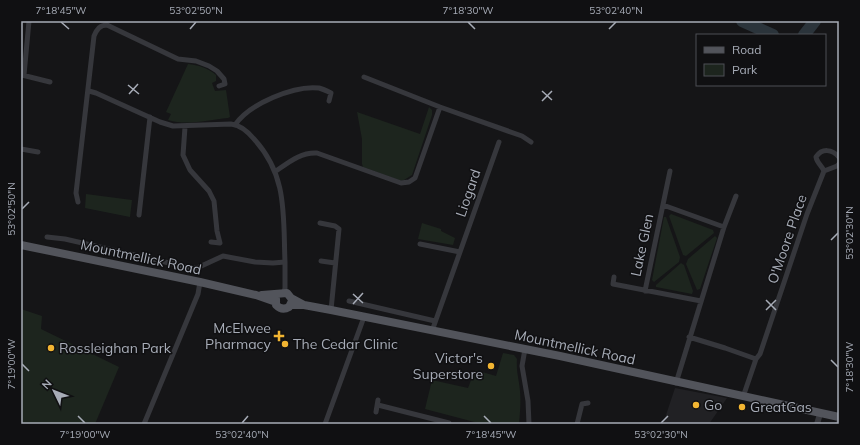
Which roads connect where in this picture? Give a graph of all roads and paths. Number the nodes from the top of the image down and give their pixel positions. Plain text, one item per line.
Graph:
1 (30, 21) edge
2 (22, 75) edge
3 (364, 77) dead end
4 (50, 82) dead end
5 (219, 86) dead end
6 (88, 91) junction
7 (329, 101) dead end
8 (440, 107) junction
9 (150, 117) junction
10 (235, 125) junction
11 (185, 127) junction
12 (499, 142) dead end
13 (531, 142) dead end
14 (21, 149) edge
15 (38, 152) dead end
16 (839, 157) edge
17 (839, 164) edge
18 (276, 171) junction
19 (670, 171) dead end
20 (824, 171) junction
21 (736, 196) dead end
22 (78, 202) dead end
23 (663, 205) junction
24 (138, 215) dead end
25 (320, 223) dead end
26 (724, 227) junction
27 (47, 237) dead end
28 (211, 242) dead end
29 (420, 244) dead end
30 (21, 245) edge
31 (460, 252) junction
32 (321, 261) dead end
33 (285, 262) junction
34 (335, 263) junction
35 (614, 277) dead end
36 (200, 282) junction
37 (645, 291) junction
38 (279, 297) junction
39 (349, 301) dead end
40 (701, 301) junction
41 (291, 302) junction
42 (330, 310) junction
43 (364, 317) junction
44 (435, 321) junction
45 (432, 331) junction
46 (690, 338) junction
47 (524, 350) junction
48 (756, 359) junction
49 (676, 383) junction
50 (743, 397) junction
51 (588, 403) dead end
52 (376, 412) dead end
53 (820, 414) junction
54 (839, 418) edge
55 (144, 424) edge
56 (325, 424) edge
57 (449, 424) edge
58 (529, 424) edge
59 (577, 424) edge
60 (817, 424) edge

1 - 2 street
2 - 4 street
3 - 8 street
5 - 6 street
6 - 9 street
6 - 22 street
7 - 10 street
8 - 13 street
8 - 18 street
9 - 11 street
9 - 24 street
10 - 11 street
10 - 18 street
11 - 28 street
12 - 31 street, Liogard
14 - 15 street
16 - 20 street
17 - 20 street
18 - 33 street
19 - 23 street, Lake Glen
20 - 48 street, O'Moore Place
21 - 26 street
23 - 26 street, Lake Glen
23 - 37 street, Lake Glen
25 - 34 street
26 - 40 street
27 - 33 street
29 - 31 street
30 - 36 main road, Mountmellick Road
31 - 44 street, Liogard
32 - 34 street
33 - 38 street
34 - 42 street
35 - 37 street, Lake Glen
36 - 38 main road, Mountmellick Road
36 - 55 street
37 - 40 street, Lake Glen
38 - 41 main road
38 - 41 main road, Mountmellick Road
39 - 44 street
40 - 46 street
41 - 42 main road, Mountmellick Road
42 - 43 main road, Mountmellick Road
43 - 45 main road, Mountmellick Road
43 - 56 street
44 - 45 street, Liogard
45 - 47 main road, Mountmellick Road
46 - 48 street
46 - 49 street
47 - 49 main road, Mountmellick Road
47 - 58 street
48 - 50 street, O'Moore Place
49 - 50 main road, Mountmellick Road
50 - 53 main road, Mountmellick Road
51 - 59 street
52 - 57 street
53 - 54 main road, Mountmellick Road
53 - 60 street

